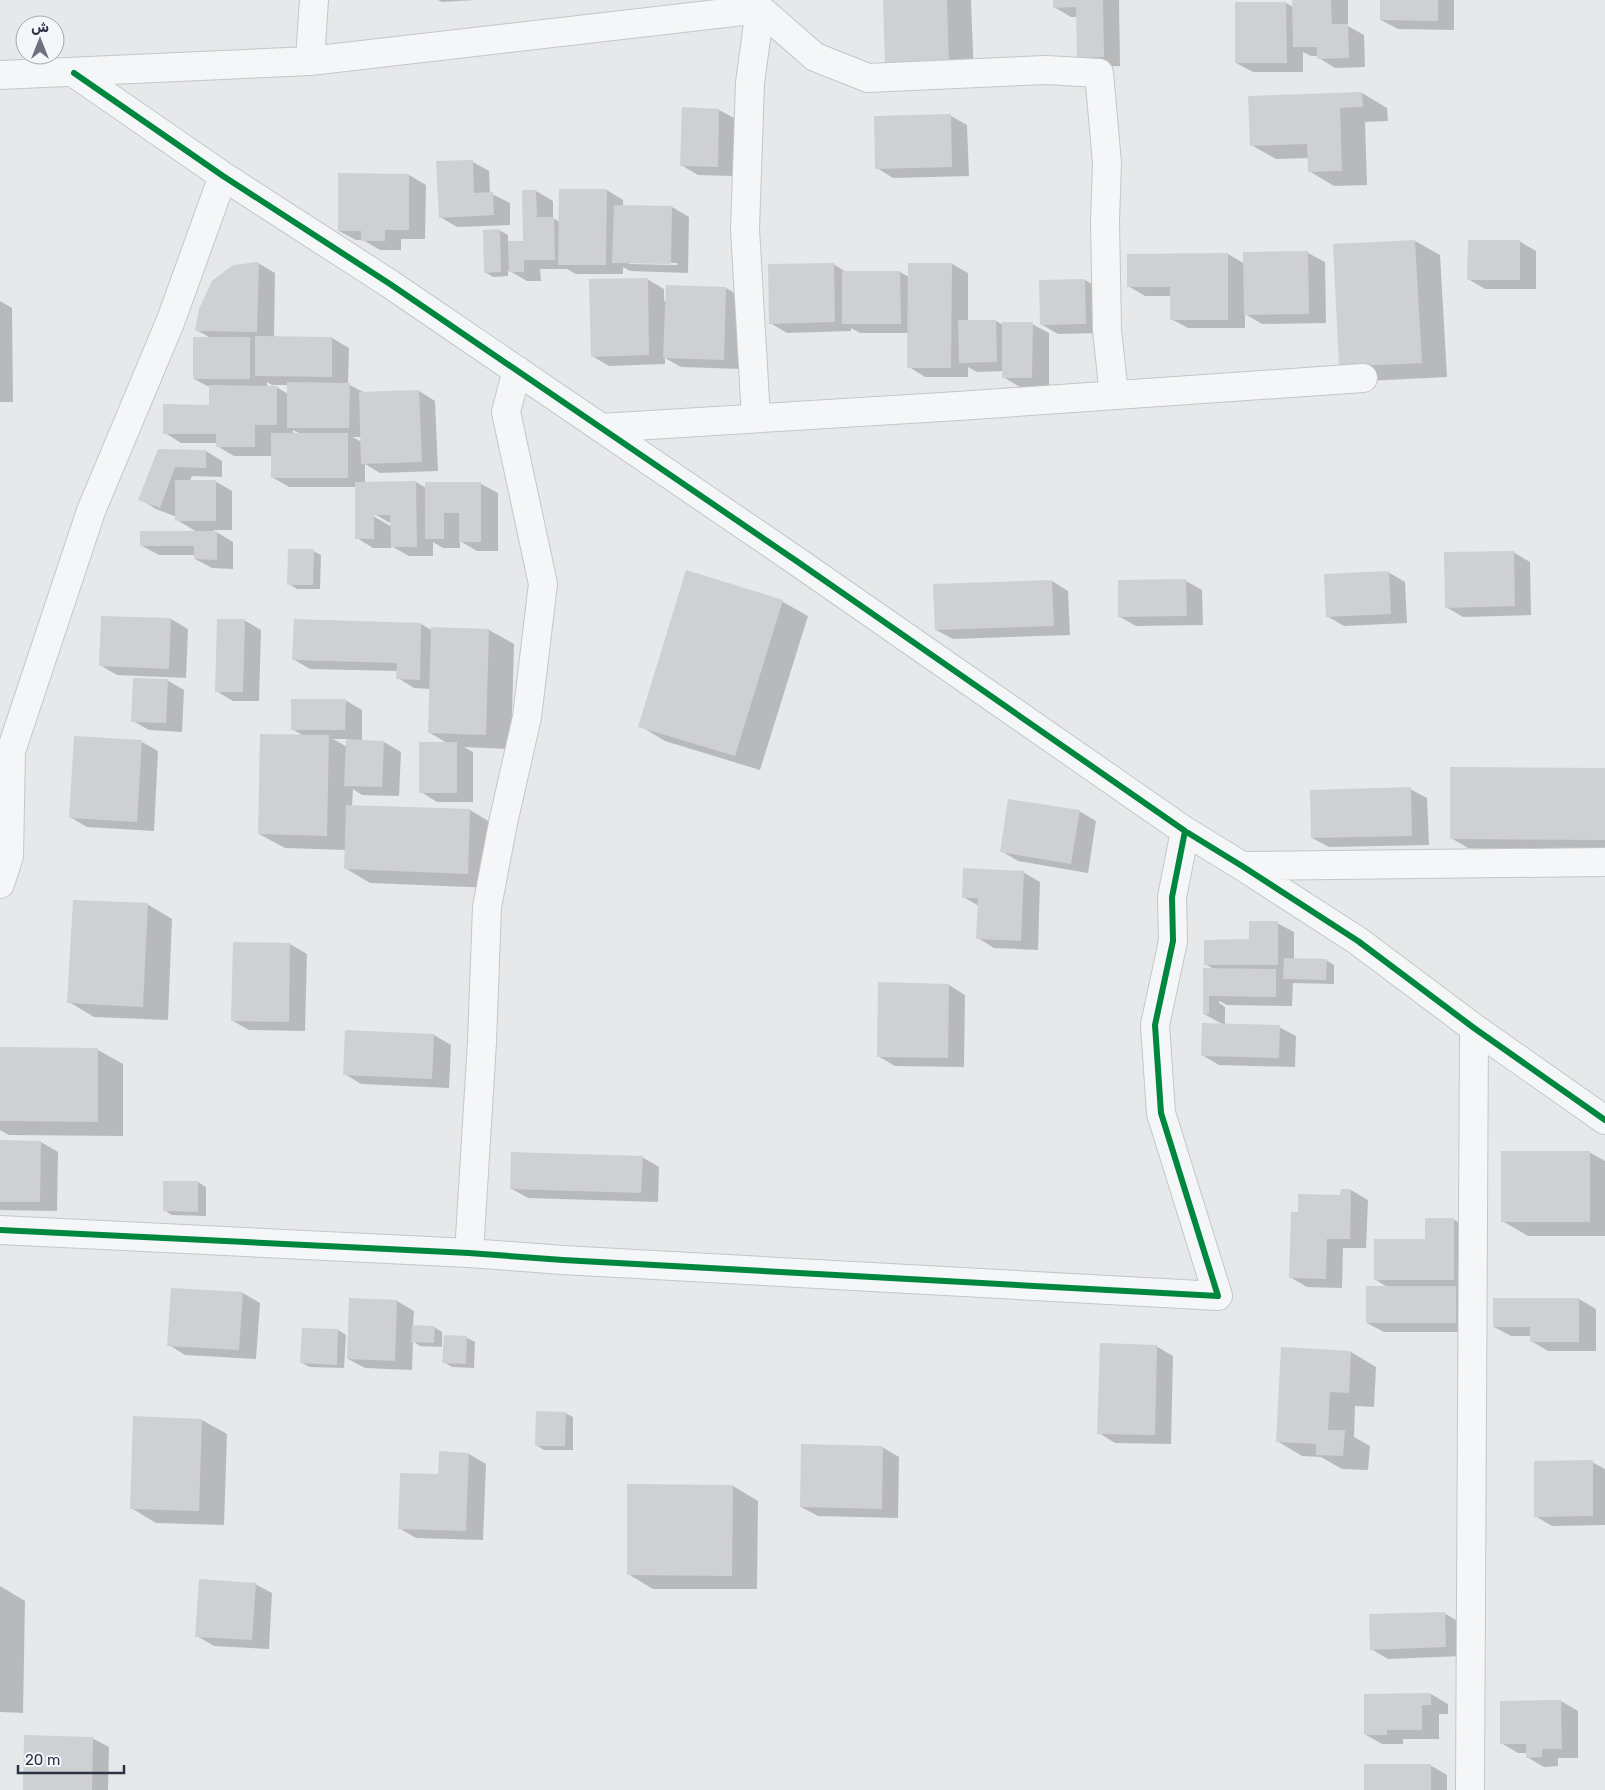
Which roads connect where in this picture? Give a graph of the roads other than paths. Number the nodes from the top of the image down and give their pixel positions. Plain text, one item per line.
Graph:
1 (314, 0) edge
2 (760, 9) junction
3 (310, 62) junction
4 (74, 73) junction
5 (0, 75) edge
6 (223, 176) junction
7 (517, 370) junction
8 (1363, 378) dead end
9 (1114, 395) junction
10 (756, 418) junction
11 (601, 428) junction
12 (1185, 831) junction
13 (1605, 862) edge
14 (1242, 866) junction
15 (0, 884) edge
16 (1474, 1028) junction
17 (1605, 1120) edge
18 (0, 1230) edge
19 (469, 1253) junction
20 (1470, 1790) edge

1 - 3 street
2 - 3 street
2 - 9 street
2 - 10 street
3 - 4 street
4 - 5 street
4 - 6 street
6 - 7 street
6 - 15 street
7 - 11 street
7 - 19 street
8 - 9 street
9 - 10 street
10 - 11 street
11 - 12 street
12 - 14 street
12 - 19 street
13 - 14 street
14 - 16 street
16 - 17 street
16 - 20 street
18 - 19 street

